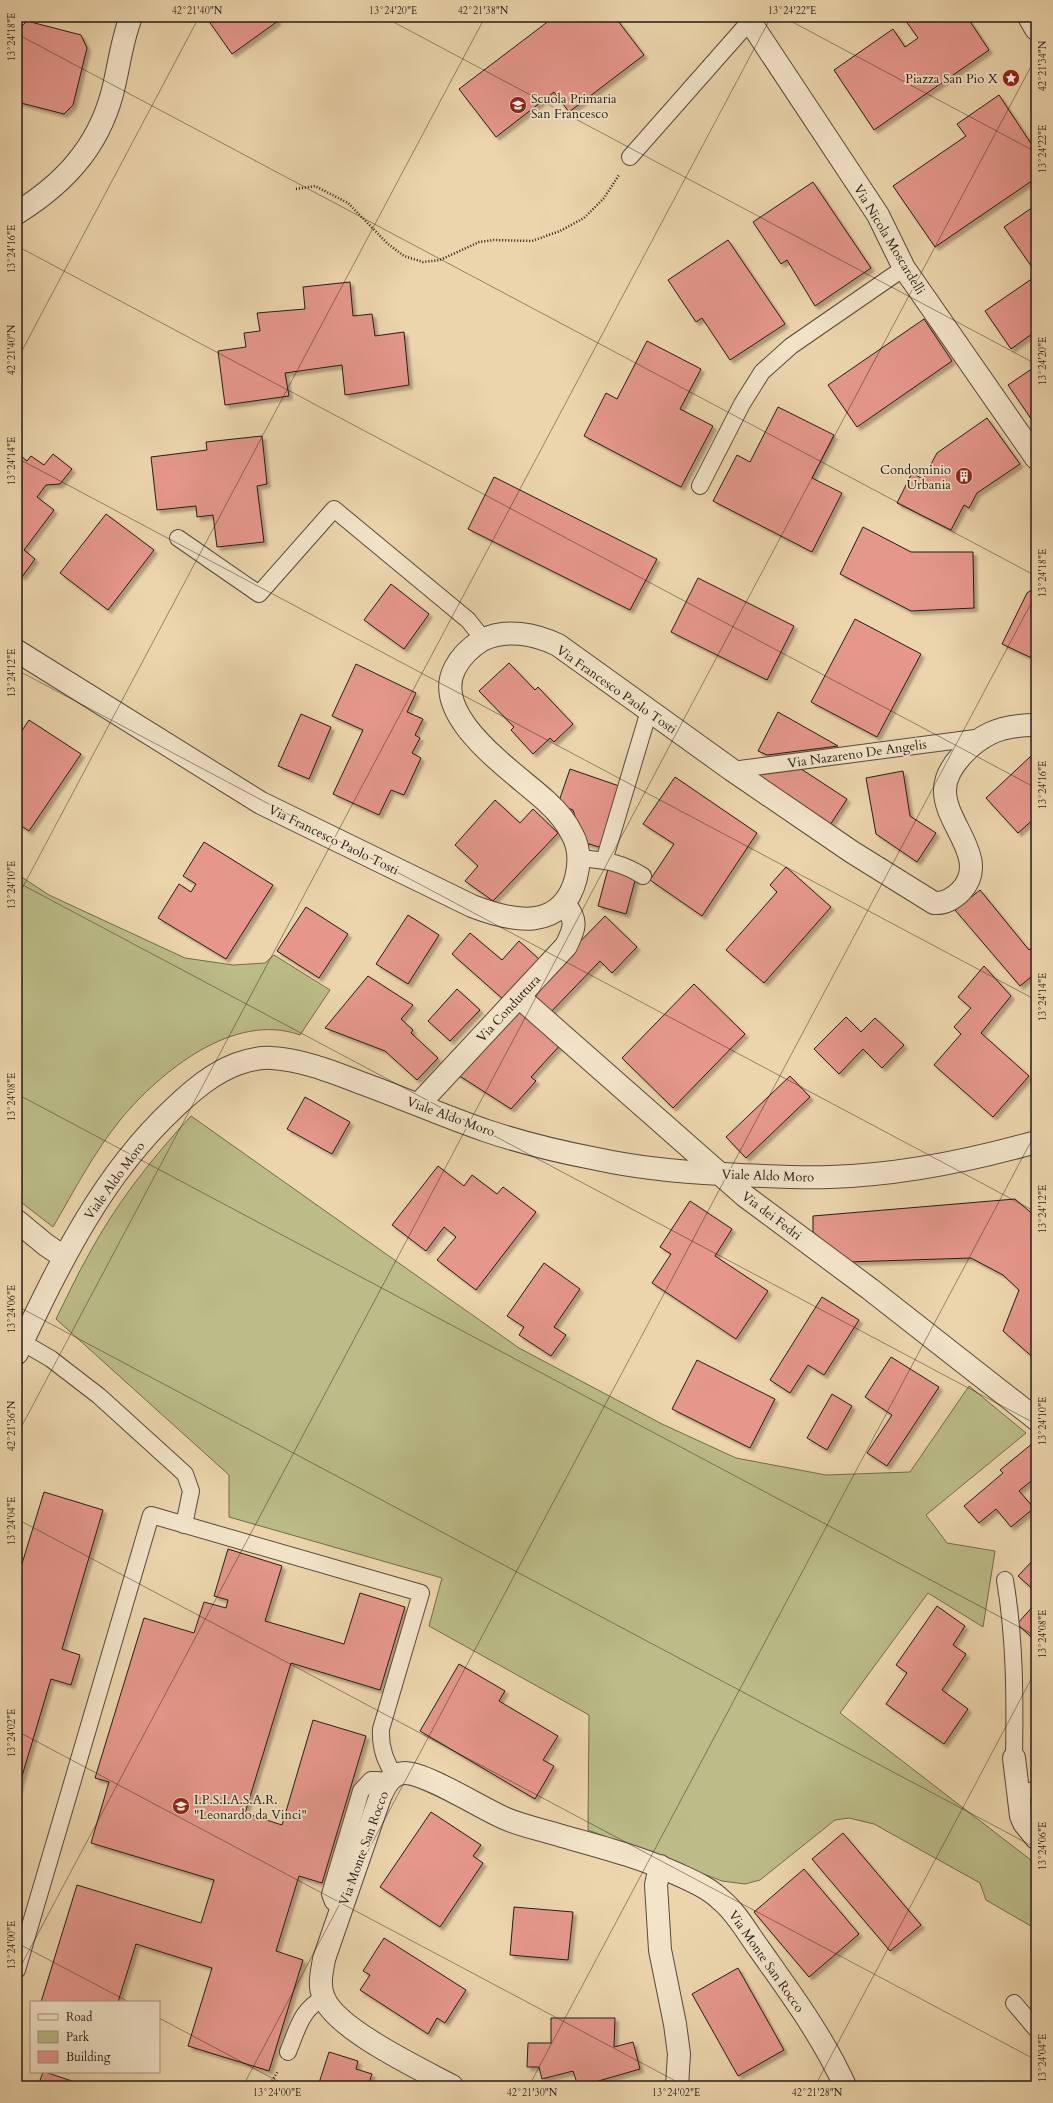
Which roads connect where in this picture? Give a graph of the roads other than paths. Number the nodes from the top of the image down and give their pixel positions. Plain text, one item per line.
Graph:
1 (132, 17) edge
2 (748, 19) edge
3 (630, 157) road end
4 (17, 213) edge
5 (904, 268) junction
6 (1036, 458) edge
7 (700, 486) dead end
8 (178, 538) dead end
9 (484, 640) junction
10 (17, 651) edge
11 (649, 711) junction
12 (1036, 725) edge
13 (983, 737) junction
14 (732, 770) junction
15 (579, 858) junction
16 (604, 860) junction
17 (643, 876) dead end
18 (564, 904) junction
19 (519, 997) junction
20 (419, 1104) junction
21 (1036, 1142) edge
22 (720, 1174) junction
23 (17, 1221) edge
24 (64, 1257) junction
25 (20, 1348) edge
26 (1034, 1413) edge
27 (184, 1525) junction
28 (1005, 1580) dead end
29 (1014, 1758) joint
30 (391, 1780) junction
31 (1026, 1792) edge
32 (1036, 1838) edge
33 (660, 1866) junction
34 (17, 1970) edge
35 (324, 1999) junction
36 (1014, 2003) dead end
37 (1036, 2029) edge
38 (288, 2052) dead end
39 (452, 2086) edge
40 (677, 2086) edge
41 (845, 2086) edge

1 - 4 street
2 - 3 lane
2 - 5 street, Via Nicola Moscardelli
5 - 6 street, Via Nicola Moscardelli
5 - 7 lane
8 - 9 lane
9 - 11 street, Via Francesco Paolo Tosti
9 - 15 street, Via Francesco Paolo Tosti
10 - 18 street, Via Francesco Paolo Tosti
11 - 14 street, Via Francesco Paolo Tosti
11 - 16 lane
12 - 13 street, Via Francesco Paolo Tosti
13 - 14 lane, Via Nazareno De Angelis
13 - 14 street, Via Francesco Paolo Tosti
15 - 16 lane
15 - 18 street, Via Francesco Paolo Tosti
16 - 17 lane
18 - 19 street, Via Conduttura
19 - 20 street, Via Conduttura
19 - 22 street, Via dei Fedri
20 - 22 street, Viale Aldo Moro
20 - 24 street, Viale Aldo Moro
21 - 22 street, Viale Aldo Moro
22 - 26 street, Via dei Fedri
23 - 24 street
24 - 25 street, Viale Aldo Moro
25 - 27 lane
27 - 30 lane
27 - 34 lane
28 - 29 lane
29 - 31 street
30 - 33 street, Via Monte San Rocco
30 - 35 street, Via Monte San Rocco
31 - 32 street
33 - 40 street
33 - 41 street, Via Monte San Rocco
35 - 38 lane
35 - 39 street, Via Monte San Rocco
36 - 37 lane

